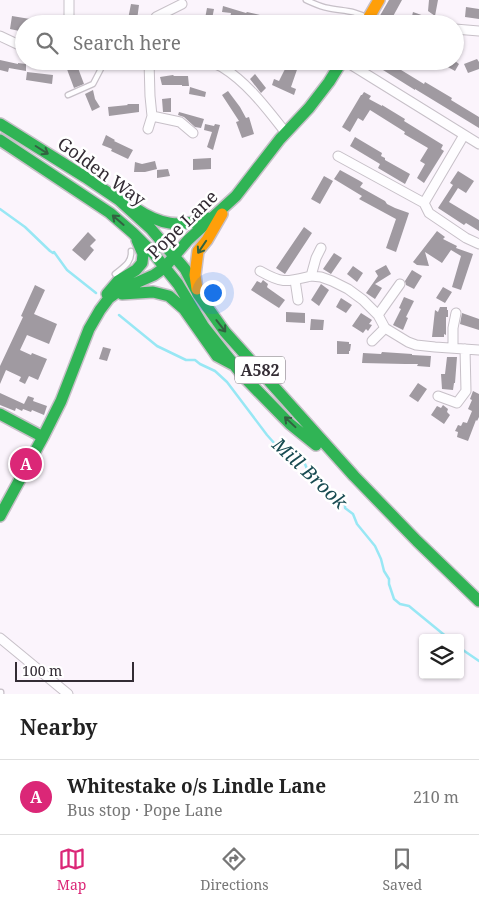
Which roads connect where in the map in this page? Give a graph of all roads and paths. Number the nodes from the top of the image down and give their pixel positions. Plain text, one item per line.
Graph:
1 (69, 0) edge
2 (306, 0) edge
3 (380, 0) edge
4 (182, 4) dead end
5 (69, 15) edge
6 (160, 15) edge
7 (362, 15) edge
8 (370, 15) edge
9 (464, 30) edge
10 (479, 31) edge
11 (0, 36) edge
12 (15, 43) edge
13 (100, 70) edge
14 (149, 70) edge
15 (228, 70) edge
16 (338, 70) edge
17 (359, 70) edge
18 (68, 95) dead end
19 (152, 116) junction
20 (0, 124) edge
21 (148, 129) dead end
22 (286, 132) junction
23 (193, 133) dead end
24 (464, 135) junction
25 (0, 140) edge
26 (479, 144) edge
27 (338, 156) dead end
28 (63, 164) junction
29 (424, 203) junction
30 (226, 205) junction
31 (213, 216) junction
32 (133, 233) junction
33 (479, 244) edge
34 (321, 248) dead end
35 (131, 251) dead end
36 (175, 256) junction
37 (164, 268) junction
38 (260, 270) dead end
39 (311, 276) junction
40 (120, 279) junction
41 (295, 280) junction
42 (400, 284) dead end
43 (198, 294) junction
44 (114, 295) junction
45 (298, 300) dead end
46 (100, 310) junction
47 (456, 313) dead end
48 (378, 315) junction
49 (386, 328) junction
50 (372, 341) dead end
51 (453, 348) junction
52 (465, 349) junction
53 (479, 350) edge
54 (234, 365) junction
55 (438, 396) dead end
56 (0, 414) edge
57 (43, 437) junction
58 (354, 476) junction
59 (0, 516) edge
60 (479, 601) edge
61 (0, 638) edge
62 (68, 694) edge

1 - 5 street
2 - 7 lane
3 - 8 main road
4 - 6 street
9 - 10 street
11 - 12 street
13 - 18 lane
14 - 19 street
15 - 22 street
16 - 22 main road, Pope Lane
17 - 24 street
19 - 21 street
19 - 23 street
20 -> 28 main road, Golden Way / A582
22 - 30 main road, Pope Lane
24 - 26 street
24 - 29 street
32 -> 25 main road, Golden Way / A582
27 - 29 street
28 - 31 main road
28 - 36 main road, Golden Way / A582
29 - 33 street
30 - 31 main road, Pope Lane
30 -> 43 main road
31 - 36 main road, Pope Lane
32 - 37 main road, Golden Way / A582
32 - 40 main road
34 - 39 street
35 - 40 lane
36 - 37 main road, Pope Lane
36 - 43 main road, A582
37 - 44 main road, Pope Lane
37 - 54 main road, A582
38 - 41 street
39 - 41 street
39 - 48 street
40 - 46 main road
41 - 45 street
42 - 48 street
43 -> 58 main road, A582
44 - 46 main road, Pope Lane
44 - 54 main road
46 - 57 main road, Pope Lane
47 - 51 street
48 - 49 street
49 - 50 street
49 - 51 street
51 - 52 street
52 - 53 street
52 - 55 street
58 -> 54 main road, A582
56 - 57 main road
57 - 59 main road, Pope Lane
58 - 60 main road, A582
61 - 62 street

